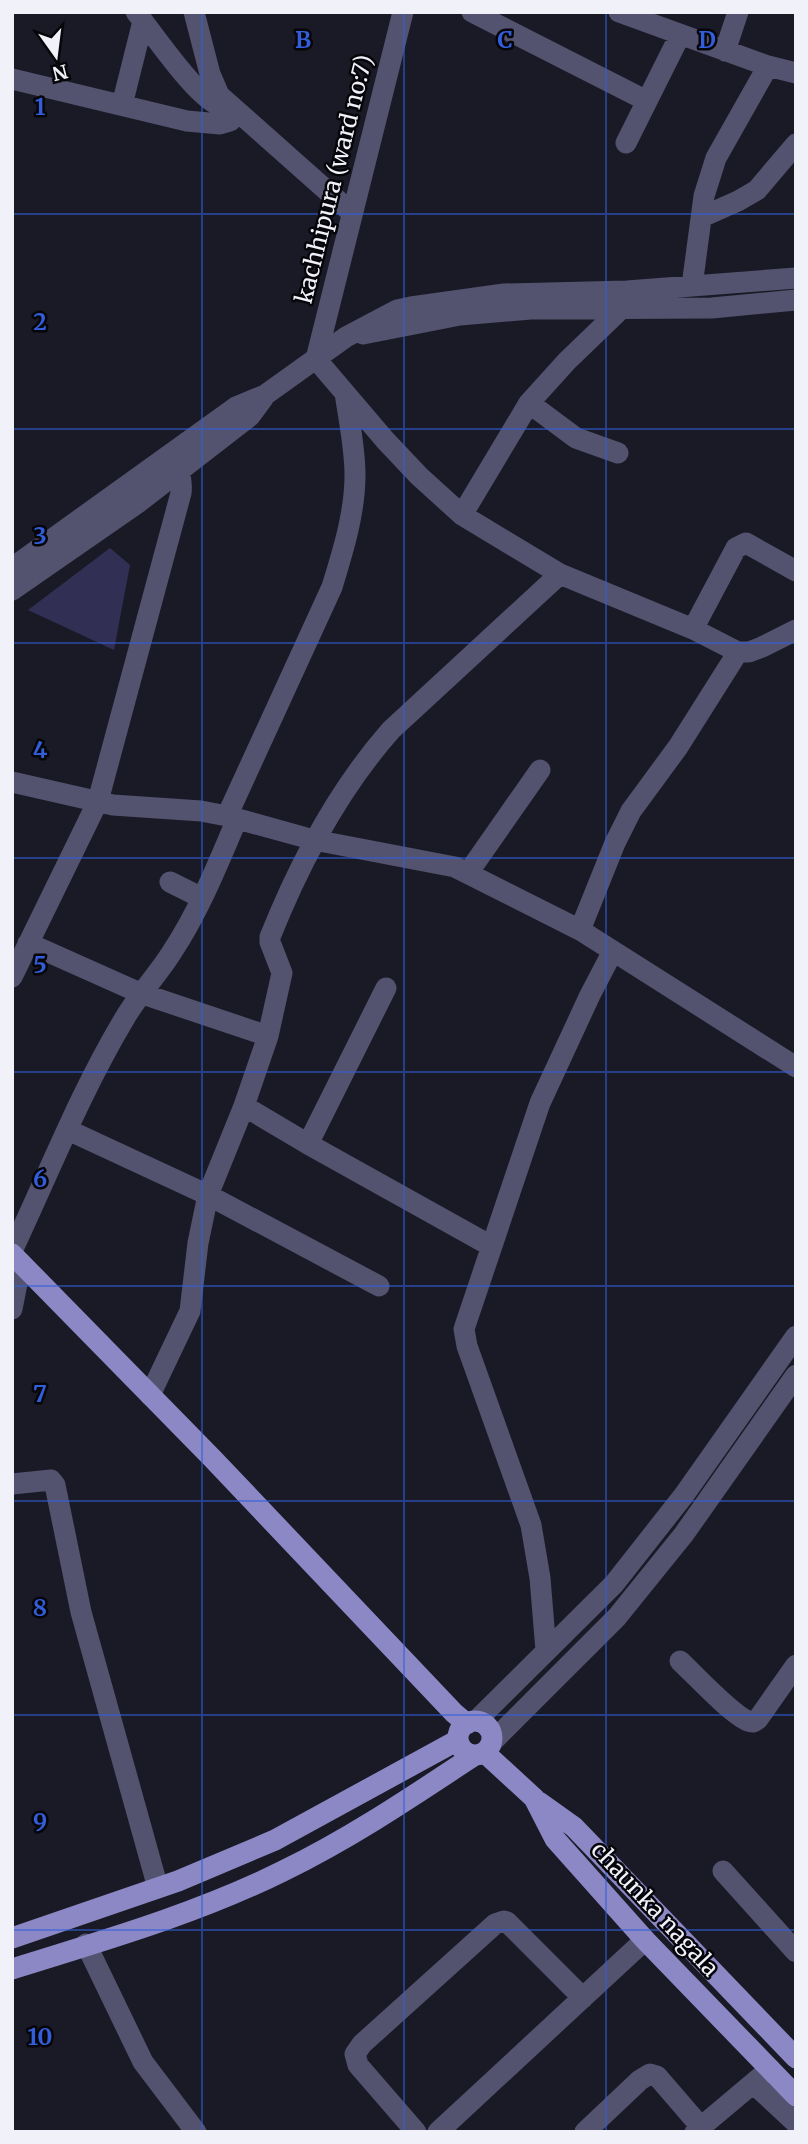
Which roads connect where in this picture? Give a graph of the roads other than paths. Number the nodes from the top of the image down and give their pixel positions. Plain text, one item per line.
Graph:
1 (194, 12) edge
2 (403, 12) edge
3 (472, 12) edge
4 (738, 12) edge
5 (629, 14) edge
6 (139, 17) edge
7 (680, 35) junction
8 (725, 51) junction
9 (768, 66) junction
10 (796, 73) edge
11 (12, 79) edge
12 (647, 101) junction
13 (122, 105) junction
14 (235, 110) junction
15 (626, 144) dead end
16 (796, 144) edge
17 (352, 213) junction
18 (702, 217) junction
19 (796, 278) edge
20 (692, 286) junction
21 (624, 299) junction
22 (796, 300) edge
23 (316, 359) junction
24 (345, 393) junction
25 (529, 403) junction
26 (618, 453) dead end
27 (174, 464) junction
28 (462, 515) junction
29 (12, 568) edge
30 (796, 571) edge
31 (560, 573) junction
32 (12, 590) edge
33 (693, 629) junction
34 (796, 630) edge
35 (738, 652) junction
36 (540, 770) dead end
37 (12, 782) edge
38 (98, 802) junction
39 (232, 817) junction
40 (314, 840) junction
41 (468, 873) junction
42 (170, 882) dead end
43 (202, 898) junction
44 (580, 930) junction
45 (28, 943) junction
46 (613, 951) junction
47 (12, 977) edge
48 (386, 988) dead end
49 (140, 993) junction
50 (268, 1036) junction
51 (796, 1067) edge
52 (244, 1106) junction
53 (68, 1130) junction
54 (308, 1144) junction
55 (208, 1195) junction
56 (491, 1246) junction
57 (15, 1256) edge
58 (379, 1286) dead end
59 (12, 1309) edge
60 (796, 1336) edge
61 (796, 1375) edge
62 (150, 1395) junction
63 (12, 1484) edge
64 (546, 1651) junction
65 (680, 1661) dead end
66 (796, 1665) edge
67 (467, 1728) junction
68 (484, 1749) junction
69 (534, 1798) junction
70 (723, 1871) dead end
71 (158, 1888) junction
72 (12, 1938) edge
73 (645, 1940) junction
74 (86, 1944) junction
75 (796, 1952) edge
76 (12, 1969) edge
77 (583, 1998) junction
78 (794, 2052) edge
79 (770, 2069) junction
80 (754, 2084) junction
81 (796, 2096) edge
82 (796, 2123) edge
83 (698, 2129) edge
84 (196, 2132) edge
85 (416, 2132) edge
86 (438, 2132) edge
87 (585, 2132) edge

1 - 14 street
2 - 17 street, kachhipura (ward no:7)
3 - 12 street
4 - 8 street
5 - 7 street
6 - 13 street
6 - 14 street
7 - 8 street
7 - 12 street
8 - 9 street
9 - 10 street
9 - 18 street
11 - 13 street
12 - 15 street
13 - 14 street
14 - 17 street
16 - 18 street
17 - 23 street, kachhipura (ward no:7)
18 - 20 street
19 - 20 street
20 - 21 street
21 - 22 street
21 - 23 street
21 - 25 street
23 - 24 street
23 - 27 street
24 - 28 street
24 - 39 street
25 - 26 street
25 - 28 street
27 - 29 street
27 - 32 street
27 - 38 street
28 - 31 street
30 - 33 street
31 - 33 street
31 - 40 street
33 - 35 street
34 - 35 street
35 - 44 street
36 - 41 street
37 - 38 street
38 - 39 street
38 - 45 street
39 - 40 street
39 - 43 street
40 - 41 street
40 - 50 street
41 - 44 street
42 - 43 street
43 - 49 street
44 - 46 street
45 - 47 street
45 - 49 street
46 - 51 street
46 - 56 street
48 - 54 street
49 - 50 street
49 - 53 street
50 - 52 street
52 - 54 street
52 - 55 street
53 - 55 street
53 - 57 street
54 - 56 street
55 - 58 street
55 - 62 street
56 - 64 street
57 - 59 street
57 - 62 main road
60 - 64 street
61 - 68 street
62 - 67 main road
63 - 71 street
64 - 67 street
65 - 66 street
67 - 68 main road
67 - 68 main road
67 - 71 main road
68 - 69 main road, chaunka nagala
68 - 74 main road
69 - 73 main road, chaunka nagala
69 - 78 main road
70 - 75 street
71 - 72 main road
73 - 77 street
73 - 79 main road, chaunka nagala
74 - 76 main road
74 - 84 street
77 - 85 street
77 - 86 street
79 - 80 street
79 - 81 main road, chaunka nagala
80 - 82 street
80 - 83 street
83 - 87 street

